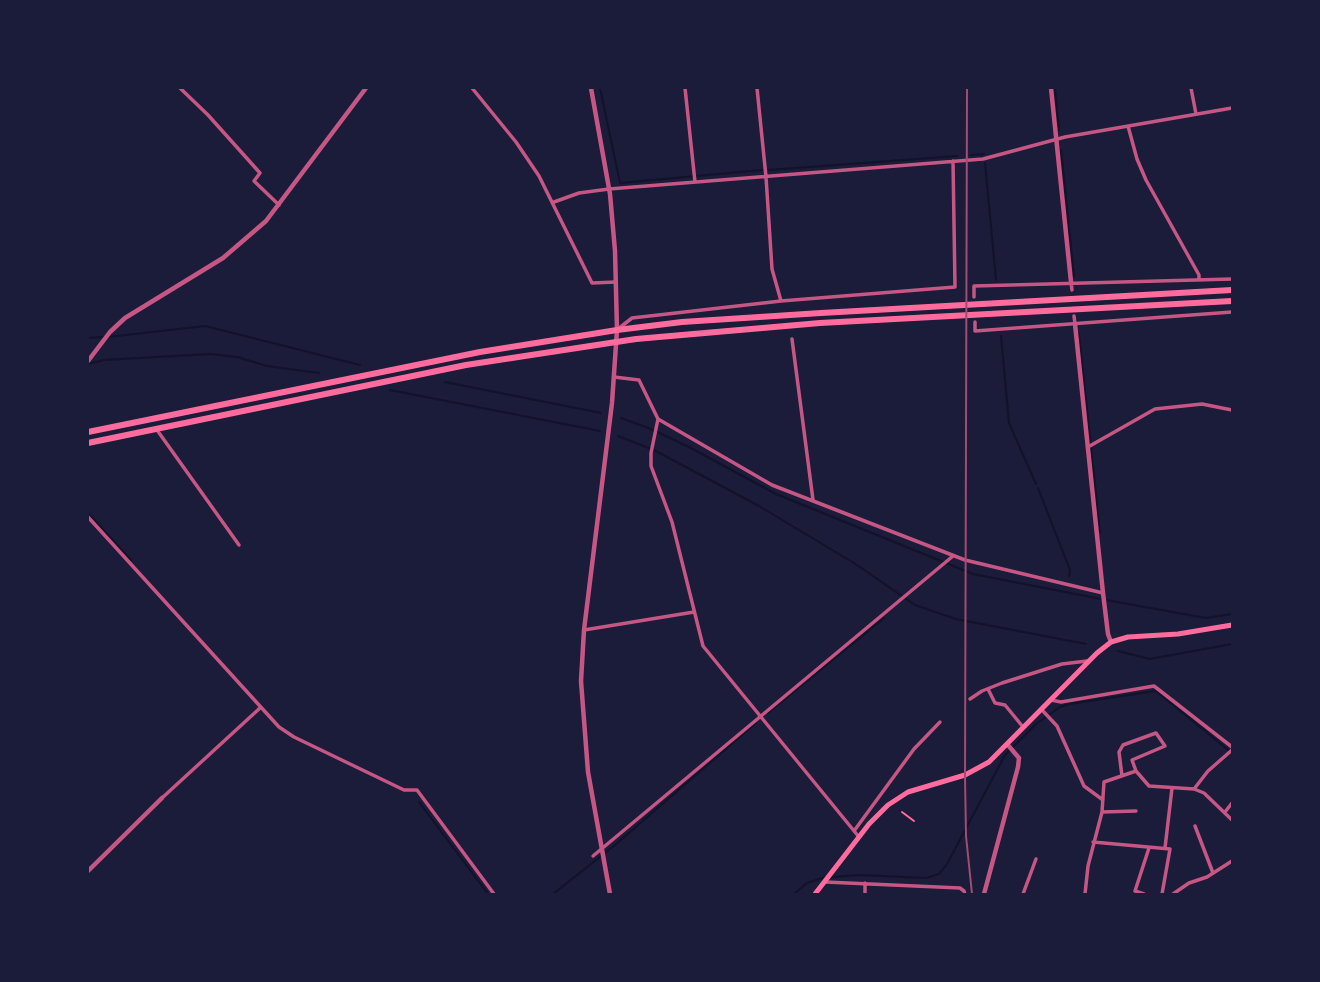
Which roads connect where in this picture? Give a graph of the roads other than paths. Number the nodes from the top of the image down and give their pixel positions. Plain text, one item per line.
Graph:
1 (180, 88) edge
2 (366, 88) edge
3 (472, 88) edge
4 (591, 88) edge
5 (685, 88) edge
6 (757, 88) edge
7 (1051, 88) edge
8 (1191, 88) edge
9 (1233, 108) edge
10 (1196, 114) junction
11 (1128, 126) junction
12 (1056, 140) junction
13 (953, 161) junction
14 (766, 177) junction
15 (695, 183) junction
16 (609, 189) junction
17 (554, 202) junction
18 (279, 205) junction
19 (1233, 279) edge
20 (1199, 281) junction
21 (616, 282) junction
22 (1071, 282) junction
23 (1072, 290) dead end
24 (1233, 290) edge
25 (974, 297) dead end
26 (780, 301) junction
27 (1233, 301) edge
28 (1233, 312) edge
29 (1074, 316) dead end
30 (974, 318) junction
31 (1074, 324) junction
32 (617, 330) junction
33 (792, 339) dead end
34 (616, 341) junction
35 (88, 361) edge
36 (614, 377) junction
37 (1233, 410) edge
38 (658, 419) junction
39 (156, 429) junction
40 (88, 432) edge
41 (88, 443) edge
42 (1087, 447) junction
43 (813, 500) junction
44 (88, 517) edge
45 (239, 545) dead end
46 (951, 557) junction
47 (1102, 593) junction
48 (694, 612) junction
49 (1233, 625) edge
50 (584, 630) junction
51 (1111, 642) junction
52 (1089, 661) junction
53 (988, 689) junction
54 (970, 699) dead end
55 (1051, 700) junction
56 (260, 708) junction
57 (1042, 710) junction
58 (760, 716) junction
59 (940, 722) dead end
60 (1023, 728) junction
61 (1007, 744) junction
62 (1233, 749) edge
63 (1136, 771) junction
64 (1122, 776) junction
65 (1171, 788) junction
66 (1194, 789) junction
67 (162, 799) joint
68 (1103, 800) junction
69 (1233, 803) edge
70 (1136, 811) dead end
71 (1102, 812) junction
72 (1224, 812) junction
73 (1233, 820) edge
74 (1195, 826) dead end
75 (854, 831) junction
76 (859, 837) junction
77 (1093, 842) junction
78 (1149, 848) junction
79 (1165, 848) junction
80 (602, 850) junction
81 (593, 856) dead end
82 (1036, 859) dead end
83 (1233, 861) edge
84 (88, 872) edge
85 (1213, 873) junction
86 (825, 882) junction
87 (865, 883) junction
88 (494, 894) edge
89 (610, 894) edge
90 (815, 894) edge
91 (865, 894) edge
92 (965, 894) edge
93 (984, 894) edge
94 (1023, 894) edge
95 (1085, 894) edge
96 (1144, 894) edge
97 (1162, 894) edge
98 (1173, 894) edge

1 - 18 street
2 - 18 street
3 - 17 street
4 - 16 street
5 - 15 street
6 - 14 street
7 - 12 street
8 - 10 street
9 - 10 street
10 - 11 street
11 - 12 street
11 - 20 street
12 - 13 street
12 - 22 street
13 - 14 street
13 - 26 street
14 - 15 street
14 - 26 street
15 - 16 street
16 - 17 street
16 - 21 street
17 - 21 street
18 - 35 street
19 - 20 street
20 - 22 street
21 - 32 street
22 - 23 street
22 - 25 street
24 - 32 highway
26 - 32 street
27 - 30 highway
28 - 31 street
29 - 31 street
30 - 31 street
30 - 34 highway
31 - 42 street
32 - 34 street
32 - 40 highway
33 - 43 street
34 - 36 street
34 - 39 highway
36 - 38 street
36 - 50 street
37 - 42 street
38 - 43 street
38 - 48 street
39 - 41 highway
39 - 45 street
42 - 47 street
43 - 46 street
44 - 56 street
46 - 47 street
46 - 58 street
47 - 51 street
48 - 50 street
48 - 58 street
49 - 51 main road
50 - 80 street
51 - 52 main road
52 - 53 street
52 - 55 main road
53 - 54 street
53 - 60 street
55 - 57 main road
55 - 62 street
56 - 67 street
56 - 88 street
57 - 60 main road
57 - 68 street
58 - 75 street
58 - 80 street
59 - 75 street
60 - 61 main road
61 - 76 main road
61 - 93 street
62 - 66 street
63 - 64 street
63 - 64 street
63 - 65 street
64 - 68 street
65 - 66 street
65 - 79 street
66 - 72 street
67 - 84 street
68 - 71 street
69 - 72 street
70 - 71 street
71 - 77 street
72 - 73 street
74 - 85 street
75 - 76 street
76 - 86 main road
77 - 78 street
77 - 95 street
78 - 79 street
78 - 96 street
79 - 97 street
80 - 81 street
80 - 89 street
82 - 94 street
83 - 85 street
85 - 98 street
86 - 87 street
86 - 90 main road
87 - 91 street
87 - 92 street

